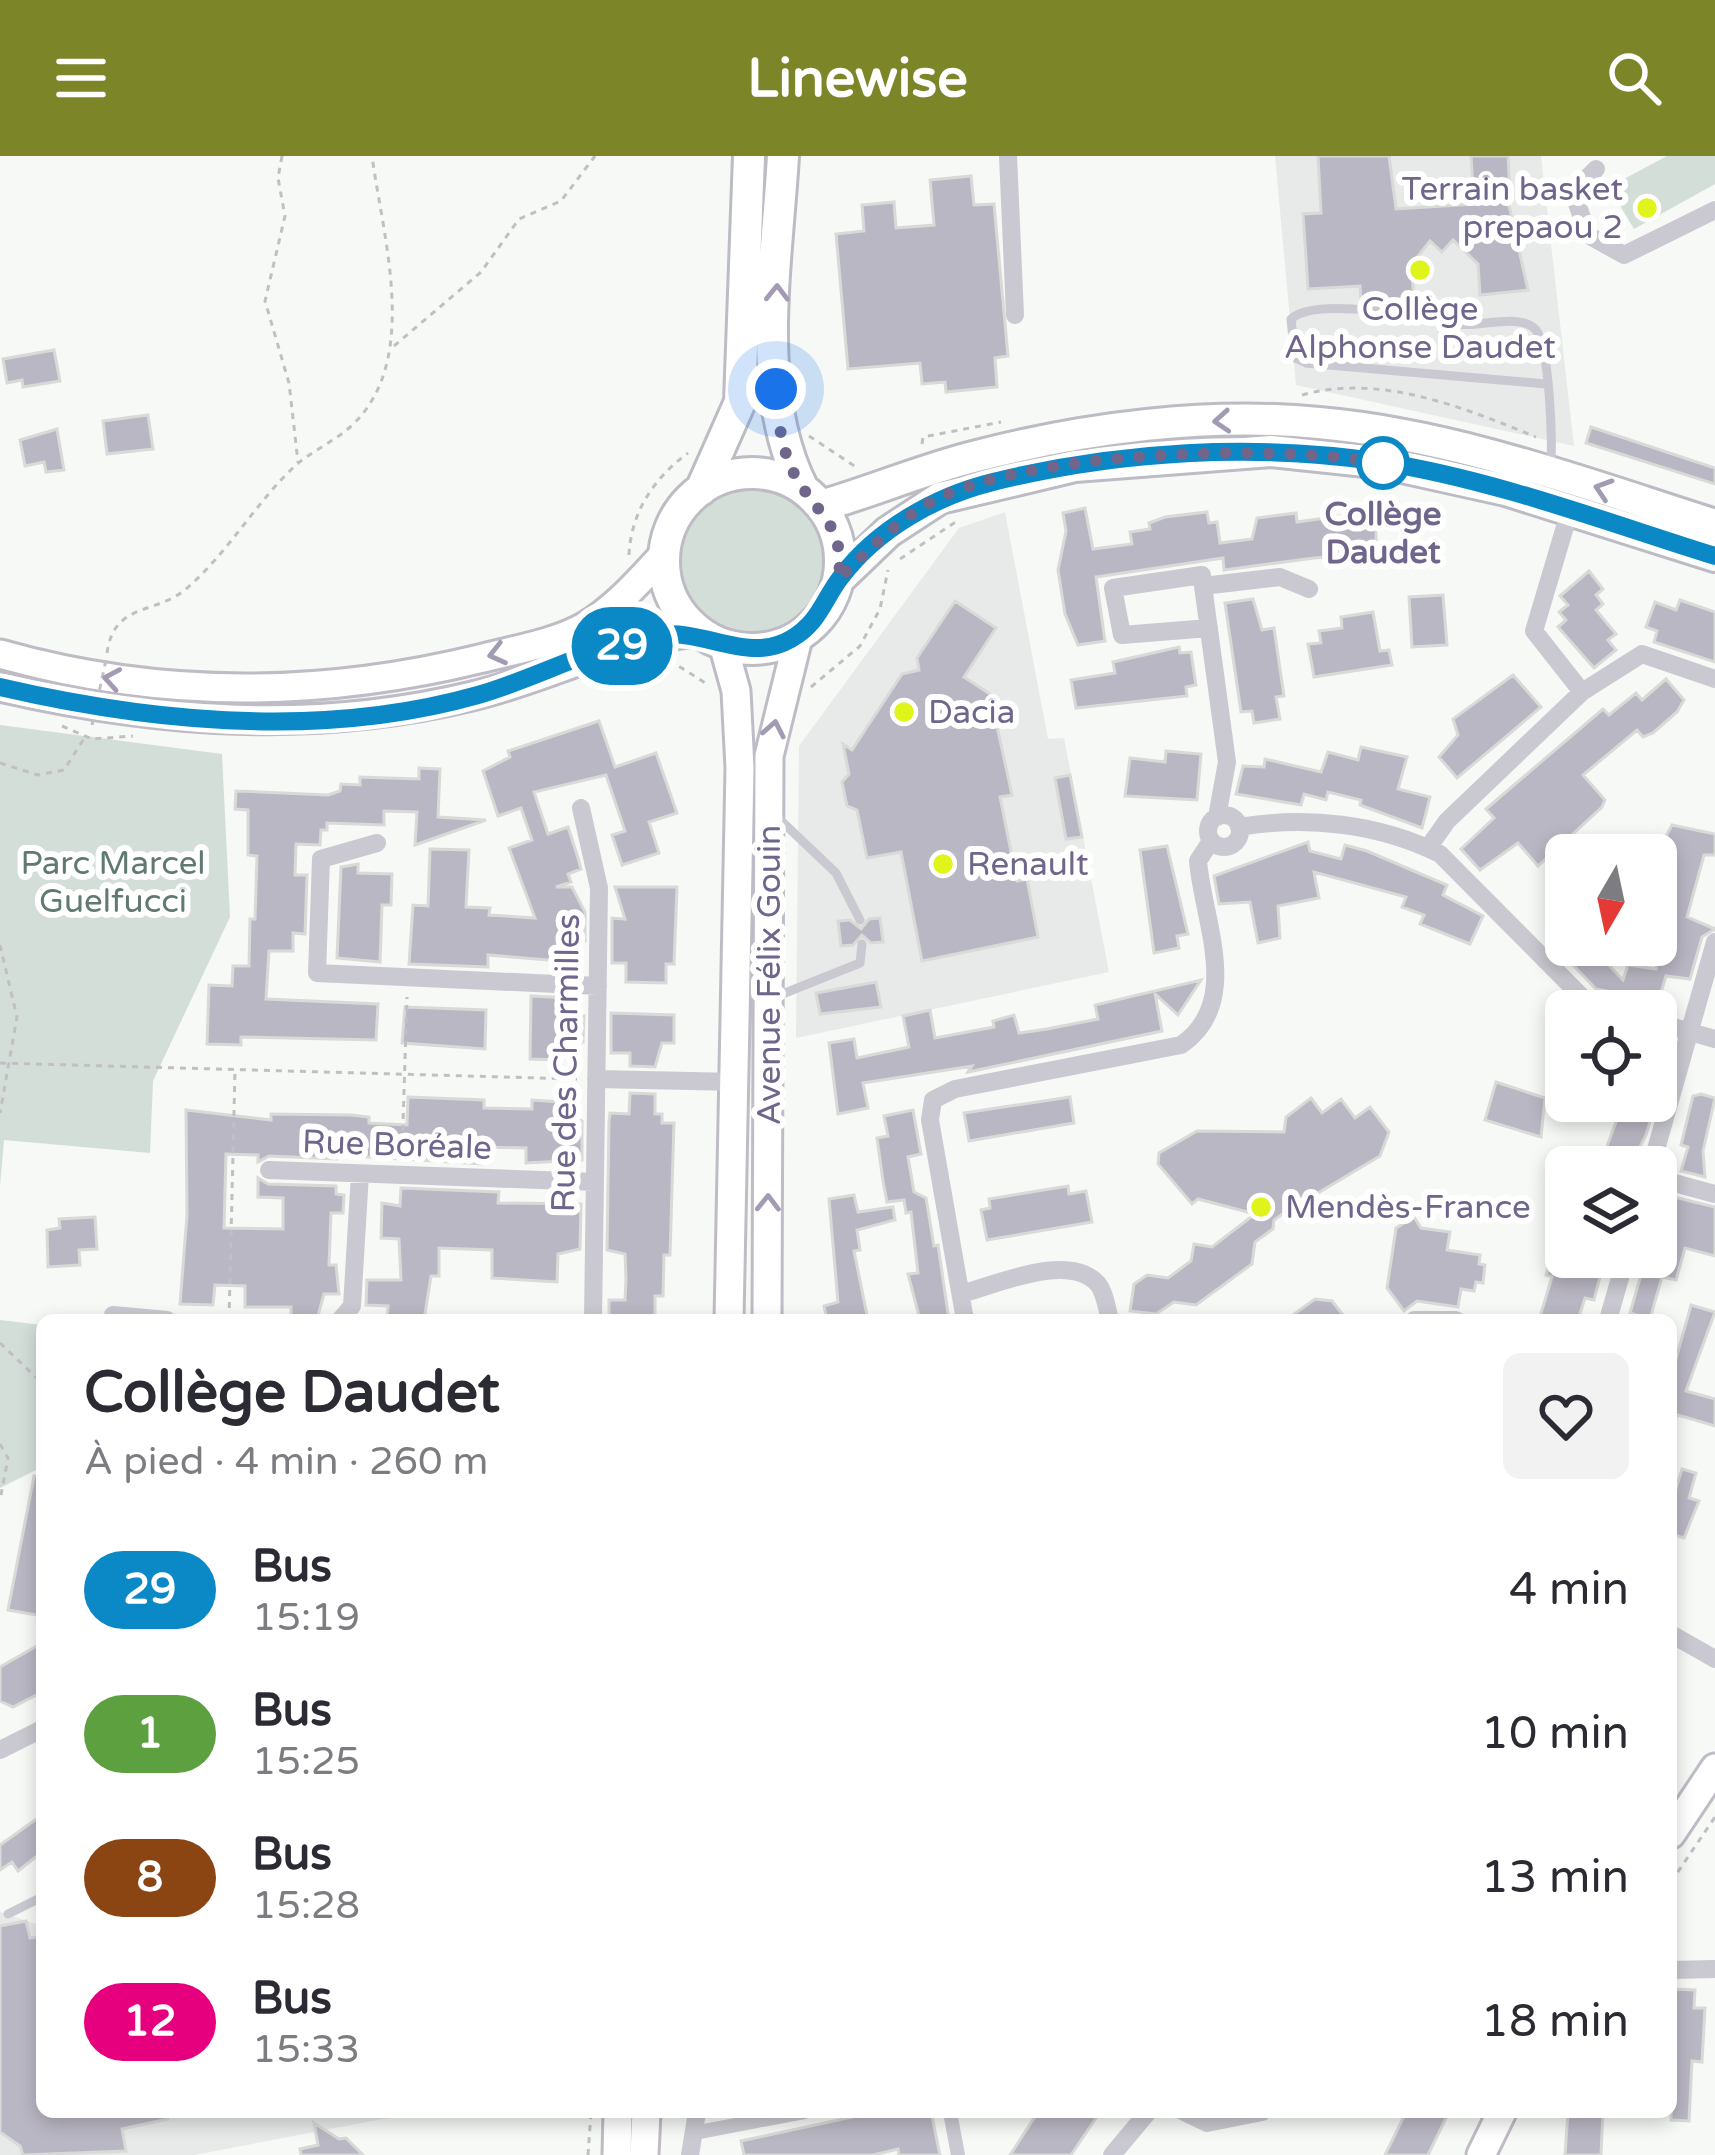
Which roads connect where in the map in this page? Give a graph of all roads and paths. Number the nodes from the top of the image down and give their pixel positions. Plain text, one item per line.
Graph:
1 (282, 156) edge
2 (372, 156) edge
3 (595, 156) edge
4 (749, 156) edge
5 (783, 156) edge
6 (1008, 156) edge
7 (1596, 169) dead end
8 (1715, 210) edge
9 (1015, 315) dead end
10 (392, 347) junction
11 (1546, 384) junction
12 (792, 430) dead end
13 (695, 447) dead end
14 (298, 464) junction
15 (1550, 472) junction
16 (861, 473) dead end
17 (701, 490) junction
18 (812, 497) junction
19 (1570, 510) junction
20 (964, 516) dead end
21 (1715, 525) edge
22 (664, 553) junction
23 (1715, 556) edge
24 (628, 567) dead end
25 (839, 579) junction
26 (1204, 586) junction
27 (1309, 589) dead end
28 (1209, 628) junction
29 (799, 634) junction
30 (712, 638) junction
31 (0, 654) edge
32 (661, 655) dead end
33 (1715, 679) edge
34 (0, 687) edge
35 (715, 689) dead end
36 (808, 690) dead end
37 (1582, 692) junction
38 (0, 763) edge
39 (581, 808) dead end
40 (770, 810) junction
41 (1216, 817) junction
42 (1239, 827) junction
43 (1211, 841) junction
44 (377, 842) dead end
45 (1428, 848) junction
46 (860, 920) dead end
47 (1715, 942) edge
48 (862, 944) dead end
49 (0, 945) edge
50 (408, 977) junction
51 (598, 986) junction
52 (1575, 990) edge
53 (770, 999) junction
54 (1677, 1028) edge
55 (1689, 1032) junction
56 (1715, 1039) edge
57 (0, 1064) edge
58 (10, 1064) junction
59 (235, 1070) junction
60 (403, 1074) junction
61 (596, 1079) junction
62 (737, 1082) junction
63 (0, 1113) edge
64 (1657, 1146) edge
65 (269, 1170) dead end
66 (360, 1174) junction
67 (401, 1175) junction
68 (595, 1182) junction
69 (1677, 1184) edge
70 (1715, 1194) edge
71 (1620, 1278) edge
72 (961, 1294) junction
73 (229, 1314) edge
74 (345, 1314) edge
75 (593, 1314) edge
76 (729, 1314) edge
77 (766, 1314) edge
78 (964, 1314) edge
79 (1108, 1314) edge
80 (1610, 1314) edge
81 (0, 1343) edge
82 (36, 1377) edge
83 (0, 1444) edge
84 (0, 1500) edge
85 (1677, 1637) edge
86 (1715, 1659) edge
87 (36, 1732) edge
88 (0, 1750) edge
89 (1715, 1768) edge
90 (1715, 1817) edge
91 (1677, 1825) edge
92 (1677, 1873) edge
93 (36, 1900) edge
94 (8, 1914) dead end
95 (1715, 1969) edge
96 (1677, 1970) edge
97 (591, 2118) edge
98 (618, 2118) edge
99 (646, 2118) edge
100 (696, 2118) edge
101 (773, 2118) edge
102 (951, 2118) edge
103 (1143, 2118) edge
104 (1197, 2118) edge
105 (1232, 2118) edge
106 (1499, 2118) edge
107 (694, 2133) junction
108 (588, 2155) edge
109 (617, 2155) edge
110 (644, 2155) edge
111 (690, 2155) edge
112 (958, 2155) edge
113 (1112, 2155) edge
114 (1481, 2155) edge

1 - 14 path
2 - 10 path
3 - 10 path
4 - 17 main road
18 -> 5 main road
6 - 9 street
7 - 8 street
10 - 14 path
11 - 11 lane
11 - 15 lane
12 - 16 path
13 - 24 path
14 - 38 path, bridge
15 -> 18 main road
21 -> 15 main road
17 - 18 main road
17 - 22 main road
18 - 25 main road
19 - 23 main road
19 - 25 main road
19 - 37 street
20 - 36 path
22 - 30 main road
22 -> 31 main road
25 - 29 main road
26 - 27 street
26 - 28 street
26 - 28 street
28 - 41 street
29 - 30 main road
40 -> 29 main road, Avenue Félix Gouin
30 - 34 main road
30 - 62 main road, Avenue Félix Gouin
32 - 35 path
33 - 37 street
37 - 45 street
39 - 51 street, Rue des Charmilles
40 - 46 lane
40 - 53 main road, Avenue Félix Gouin
41 - 42 street
41 - 43 street
42 - 43 street
42 - 45 street
43 - 72 street
44 - 50 street
45 - 52 street
47 - 55 street
48 - 53 lane
49 - 58 path
50 - 51 street
50 - 60 path
51 - 61 street, Rue des Charmilles
77 -> 53 main road, Avenue Félix Gouin
54 - 55 street
55 - 56 street
55 - 64 street
57 - 58 path
58 - 59 path
58 - 63 path
59 - 60 path
59 - 73 path
60 - 61 path
60 - 67 path
61 - 62 street
61 - 68 street, Rue des Charmilles
62 - 76 main road, Avenue Félix Gouin
65 - 66 street, Rue Boréale
66 - 67 street, Rue Boréale
66 - 74 street
67 - 68 street, Rue Boréale
68 - 75 street, Rue des Charmilles
69 - 70 street
71 - 80 street
72 - 78 street
72 - 79 street
81 - 82 path
83 - 84 path
85 - 86 street
87 - 88 street
89 - 91 main road
90 - 92 path
93 - 94 lane
95 - 96 street
97 - 108 path
98 - 109 main road
99 - 110 main road
100 - 107 street
101 - 107 street
102 - 112 street
103 - 113 street
104 - 105 street
106 - 114 main road
107 - 111 street

